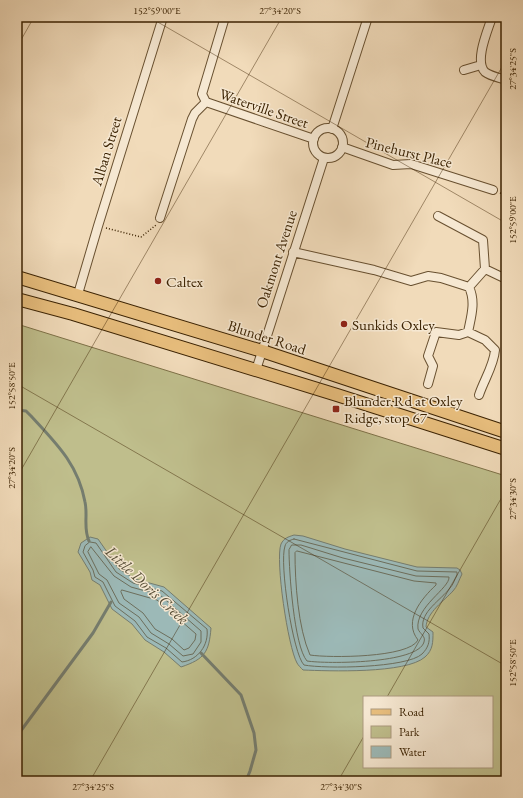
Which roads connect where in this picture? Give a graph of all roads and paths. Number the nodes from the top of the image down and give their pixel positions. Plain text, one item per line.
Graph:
1 (163, 17) edge
2 (225, 17) edge
3 (368, 17) edge
4 (492, 17) edge
5 (481, 65) junction
6 (464, 70) dead end
7 (506, 80) edge
8 (206, 102) junction
9 (332, 129) junction
10 (314, 139) junction
11 (342, 148) junction
12 (324, 158) junction
13 (492, 190) dead end
14 (438, 216) dead end
15 (160, 218) joint
16 (98, 226) junction
17 (293, 252) junction
18 (485, 269) junction
19 (17, 277) edge
20 (506, 279) edge
21 (469, 287) junction
22 (78, 294) junction
23 (17, 299) edge
24 (468, 332) junction
25 (262, 351) junction
26 (256, 370) junction
27 (428, 384) dead end
28 (479, 395) dead end
29 (506, 432) edge
30 (506, 449) edge

1 - 16 street, Alban Street
2 - 8 street
3 - 9 street
4 - 5 street
5 - 6 street
5 - 7 street
8 - 10 street, Waterville Street
8 - 15 street
9 - 10 street
9 - 11 street
10 - 12 street
11 - 12 street
11 - 13 street, Pinehurst Place
12 - 17 street, Oakmont Avenue
14 - 18 street
15 - 16 path
16 - 22 street, Alban Street
17 - 21 street
17 - 25 street, Oakmont Avenue
18 - 20 street
18 - 21 street
19 - 22 main road, Blunder Road
21 - 24 street
22 - 25 main road, Blunder Road
23 - 26 main road
24 - 27 street
24 - 28 street
25 - 26 street, Oakmont Avenue
25 - 29 main road, Blunder Road
26 - 30 main road

